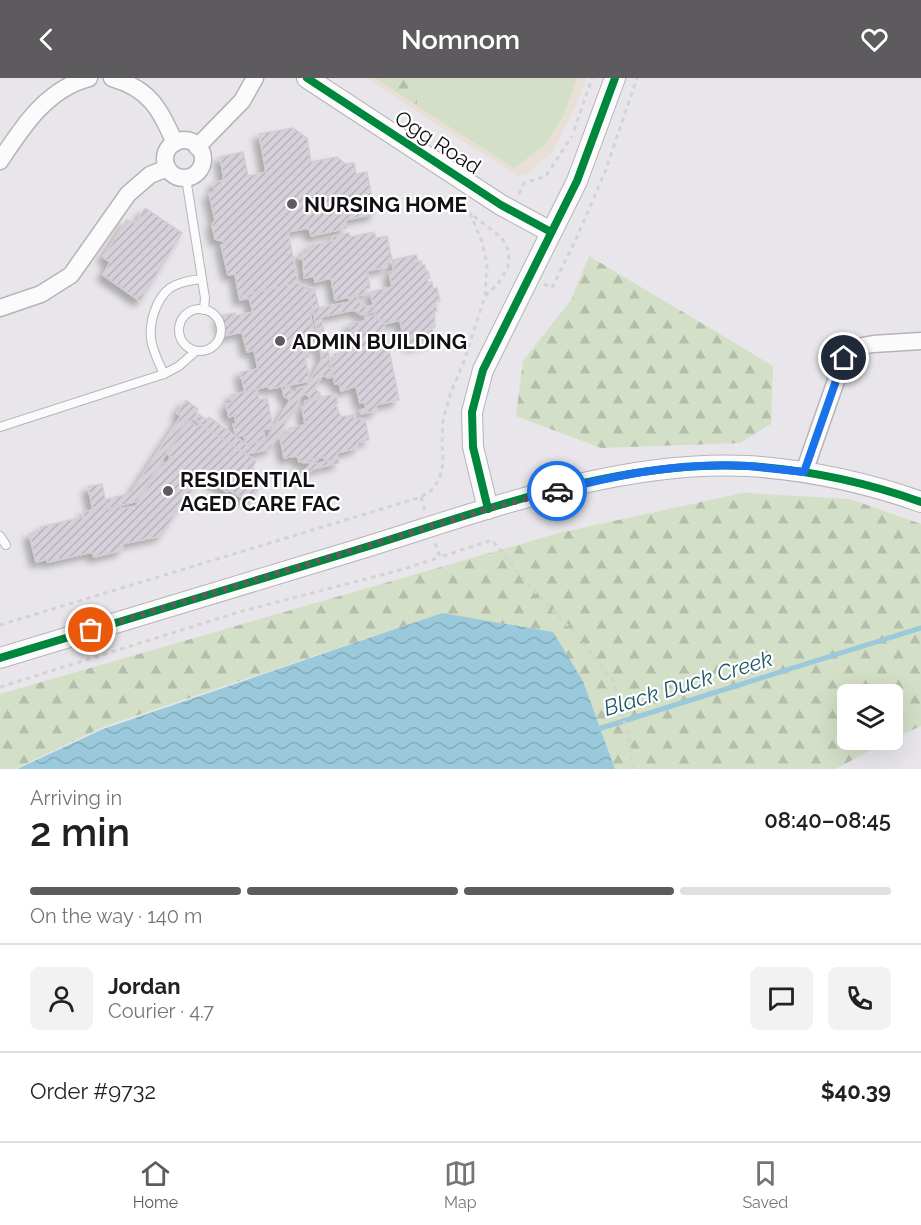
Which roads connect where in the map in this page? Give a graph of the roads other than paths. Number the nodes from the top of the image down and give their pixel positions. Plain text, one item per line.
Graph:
1 (89, 78) edge
2 (112, 78) edge
3 (255, 78) edge
4 (307, 78) edge
5 (615, 78) edge
6 (175, 142) junction
7 (197, 147) junction
8 (0, 160) edge
9 (167, 168) junction
10 (186, 178) junction
11 (551, 232) junction
12 (202, 279) junction
13 (0, 308) edge
14 (204, 310) junction
15 (921, 341) edge
16 (196, 351) junction
17 (164, 374) junction
18 (0, 427) edge
19 (804, 472) junction
20 (921, 502) edge
21 (488, 509) junction
22 (0, 536) edge
23 (6, 545) dead end
24 (0, 658) edge

1 - 8 street
2 - 6 street
3 - 7 street
4 - 11 street, Ogg Road
5 - 11 street
6 - 7 street
6 - 9 street
7 - 10 street
9 - 10 street
9 - 13 street
10 - 12 lane
11 - 21 street
12 - 14 lane
12 - 17 lane
14 - 16 lane
14 - 16 lane
15 - 19 street
16 - 17 lane
17 - 18 lane
19 - 20 street
19 - 21 street
21 - 24 street
22 - 23 lane

